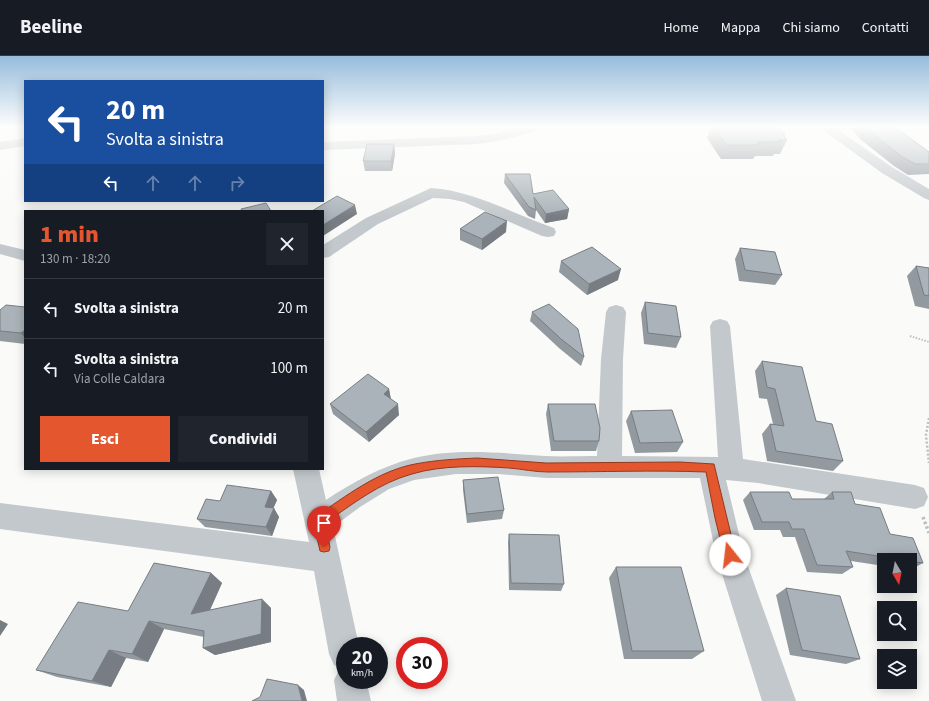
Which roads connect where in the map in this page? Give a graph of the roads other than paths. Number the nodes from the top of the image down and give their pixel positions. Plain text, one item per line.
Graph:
1 (869, 157) edge
2 (436, 178) dead end
3 (431, 194) junction
4 (929, 195) edge
5 (548, 232) dead end
6 (0, 250) edge
7 (324, 252) edge
8 (24, 256) edge
9 (616, 312) dead end
10 (720, 326) dead end
11 (609, 467) junction
12 (721, 468) junction
13 (306, 470) edge
14 (915, 497) dead end
15 (0, 516) edge
16 (319, 520) junction
17 (326, 558) junction
18 (342, 637) edge
19 (352, 689) edge
20 (354, 701) edge
21 (779, 701) edge

1 - 4 street
2 - 3 street
3 - 5 street
3 - 7 street
6 - 8 street
9 - 11 street
10 - 12 street
11 - 12 street
11 - 16 street
12 - 14 street
12 - 21 street
13 - 16 street
15 - 17 street
16 - 17 street
17 - 18 street
19 - 20 street

